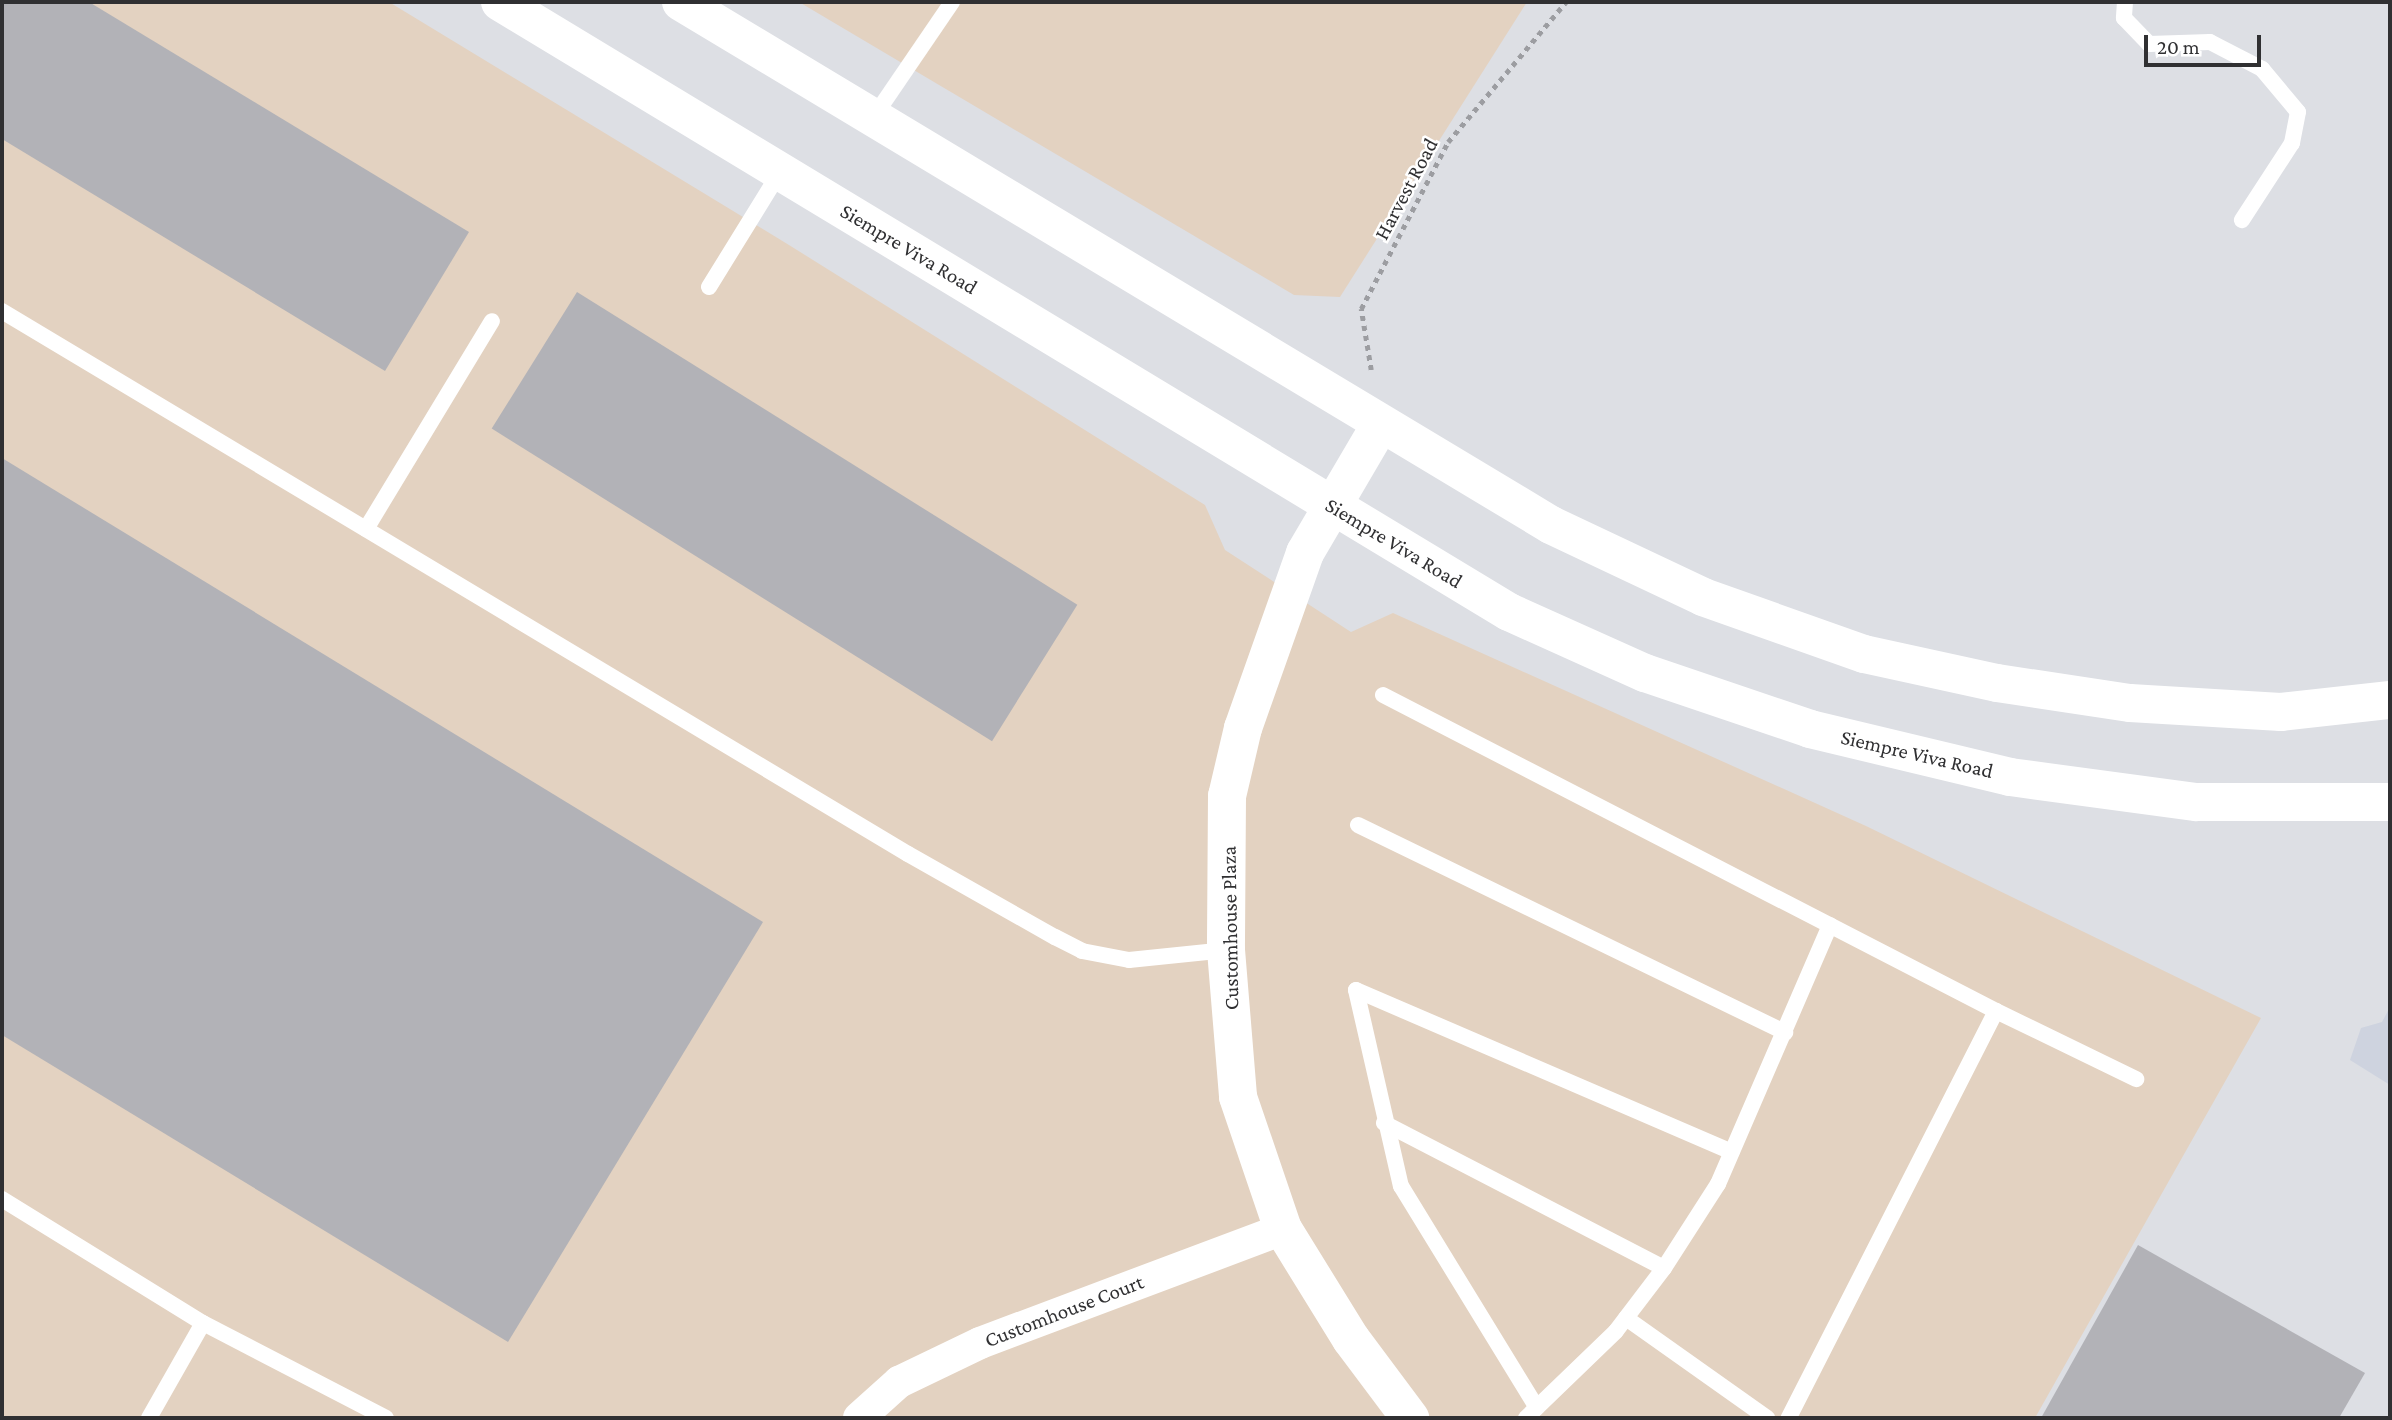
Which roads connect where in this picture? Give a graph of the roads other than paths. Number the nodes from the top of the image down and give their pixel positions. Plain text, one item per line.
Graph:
1 (500, 2) edge
2 (681, 2) edge
3 (952, 2) edge
4 (2125, 2) edge
5 (873, 118) junction
6 (780, 172) junction
7 (2242, 220) dead end
8 (709, 287) dead end
9 (2, 311) edge
10 (492, 321) dead end
11 (1380, 425) junction
12 (1332, 507) junction
13 (366, 529) junction
14 (1383, 695) dead end
15 (2390, 700) edge
16 (2390, 802) edge
17 (1358, 825) dead end
18 (1830, 925) junction
19 (1226, 950) junction
20 (1996, 1010) junction
21 (1785, 1032) junction
22 (2136, 1079) dead end
23 (1384, 1123) junction
24 (1732, 1152) junction
25 (2, 1199) edge
26 (1283, 1229) junction
27 (1664, 1268) junction
28 (1626, 1318) junction
29 (203, 1323) junction
30 (1532, 1413) edge
31 (149, 1418) edge
32 (386, 1418) edge
33 (859, 1418) edge
34 (1410, 1418) edge
35 (1767, 1418) edge
36 (1789, 1418) edge

1 - 6 main road, Siempre Viva Road
2 - 5 main road
3 - 5 lane
4 - 7 lane
5 - 11 main road
6 - 8 lane
6 - 12 main road, Siempre Viva Road
9 - 13 lane
10 - 13 lane
11 - 12 main road, Customhouse Plaza
11 - 15 main road
12 - 16 main road, Siempre Viva Road
12 - 19 main road, Customhouse Plaza
13 - 19 lane
14 - 18 lane
17 - 21 lane
18 - 20 lane
18 - 21 lane
19 - 26 main road, Customhouse Plaza
20 - 22 lane
20 - 36 lane
21 - 24 lane
23 - 24 lane
23 - 27 lane
23 - 30 lane
24 - 27 lane
25 - 29 lane
26 - 33 street, Customhouse Court
26 - 34 main road, Customhouse Plaza
27 - 28 lane
28 - 30 lane
28 - 35 lane
29 - 31 lane
29 - 32 lane

